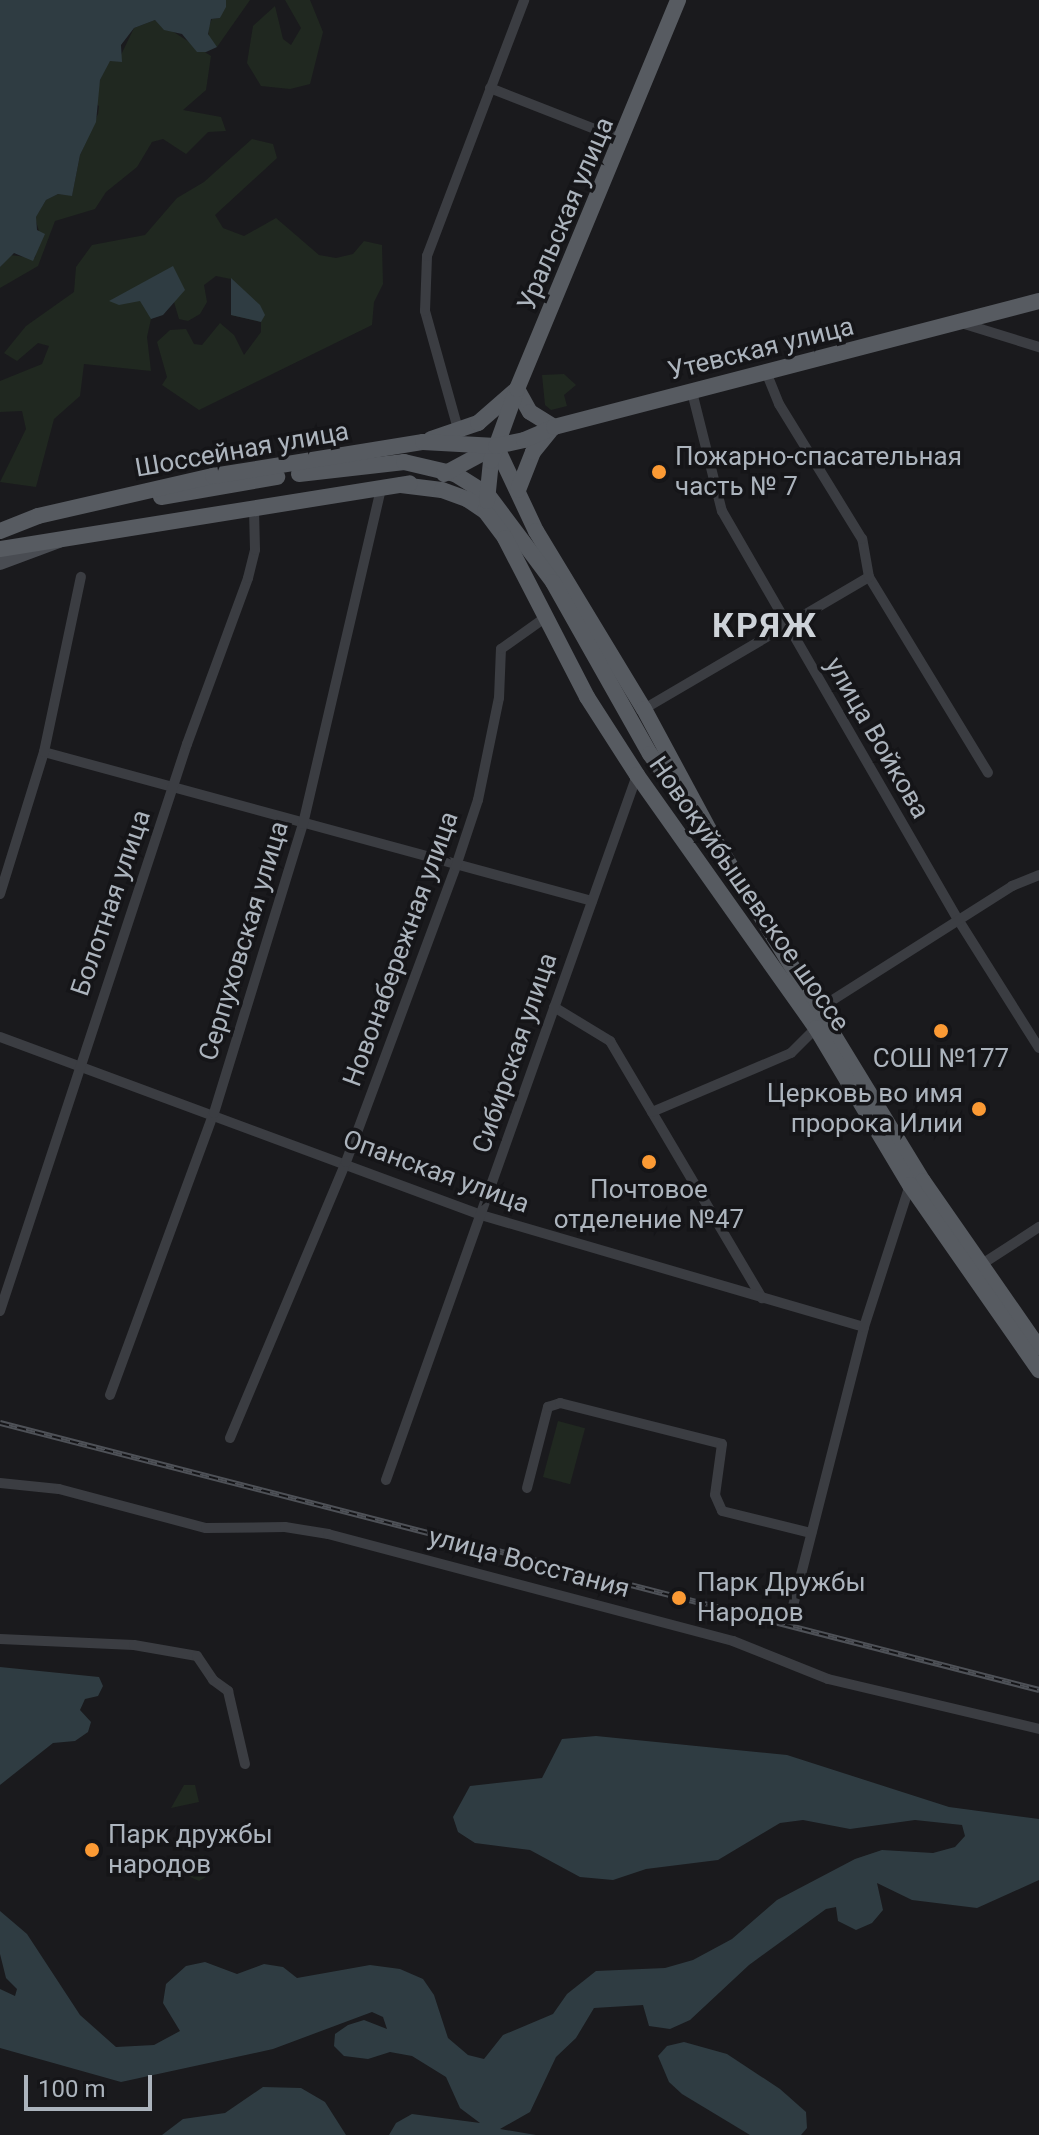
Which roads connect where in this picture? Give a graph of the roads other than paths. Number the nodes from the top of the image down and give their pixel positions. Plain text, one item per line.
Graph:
1 (524, 0) edge
2 (678, 0) edge
3 (490, 88) junction
4 (623, 140) junction
5 (1039, 301) edge
6 (956, 322) junction
7 (1039, 347) edge
8 (767, 374) junction
9 (517, 389) junction
10 (692, 392) junction
11 (554, 427) junction
12 (458, 429) junction
13 (423, 442) junction
14 (496, 446) junction
15 (385, 451) junction
16 (304, 473) joint
17 (389, 487) junction
18 (518, 490) junction
19 (254, 509) junction
20 (485, 511) junction
21 (533, 525) junction
22 (0, 532) edge
23 (505, 538) junction
24 (63, 540) junction
25 (0, 549) edge
26 (0, 563) edge
27 (81, 577) dead end
28 (869, 577) junction
29 (546, 617) junction
30 (787, 628) junction
31 (644, 709) junction
32 (44, 752) junction
33 (988, 773) dead end
34 (637, 775) junction
35 (173, 789) junction
36 (303, 824) junction
37 (714, 839) junction
38 (456, 866) junction
39 (1039, 875) edge
40 (0, 894) edge
41 (592, 901) junction
42 (959, 921) junction
43 (554, 1007) junction
44 (820, 1008) junction
45 (816, 1028) junction
46 (0, 1037) edge
47 (1039, 1048) edge
48 (79, 1065) junction
49 (652, 1112) junction
50 (214, 1113) junction
51 (346, 1162) junction
52 (910, 1185) junction
53 (481, 1215) junction
54 (1039, 1227) edge
55 (979, 1266) junction
56 (762, 1298) junction
57 (0, 1311) edge
58 (864, 1327) junction
59 (1039, 1348) edge
60 (1039, 1370) edge
61 (110, 1395) dead end
62 (230, 1438) dead end
63 (386, 1480) dead end
64 (0, 1483) edge
65 (527, 1488) dead end
66 (811, 1533) junction
67 (793, 1606) dead end
68 (0, 1639) edge
69 (1039, 1729) edge
70 (245, 1764) dead end

1 - 3 street
2 - 4 main road, Уральская улица
3 - 4 street
3 - 12 street
4 - 9 main road, Уральская улица
5 - 6 main road, Утевская улица
6 - 7 street
6 - 8 main road, Утевская улица
8 - 10 main road, Утевская улица
8 - 28 street
9 - 11 main road
9 - 12 main road
9 - 14 main road, Уральская улица
10 - 11 main road, Утевская улица
10 - 30 street, улица Войкова
11 - 14 main road, Утевская улица
11 - 18 main road
12 - 13 main road
13 - 14 main road, Шоссейная улица
13 - 15 main road, Шоссейная улица
14 - 17 main road
14 - 18 main road, Новокуйбышевское шоссе
14 - 20 main road, Уральская улица
15 - 17 main road
15 - 22 main road, Шоссейная улица
16 - 22 main road, Шоссейная улица
16 - 37 main road, Новокуйбышевское шоссе
17 - 19 main road
17 - 20 main road, Новокуйбышевское шоссе
17 - 36 street, Серпуховская улица
18 - 21 main road, Новокуйбышевское шоссе
19 - 24 main road
19 - 35 street, Болотная улица
20 - 23 main road, Новокуйбышевское шоссе
21 - 23 main road
21 - 31 main road, Новокуйбышевское шоссе
23 - 29 main road, Новокуйбышевское шоссе
24 - 25 main road
24 - 26 main road
27 - 32 street
28 - 30 street
28 - 33 street
29 - 34 main road, Новокуйбышевское шоссе
29 - 38 street, Новонабережная улица
30 - 31 street
30 - 42 street, улица Войкова
31 - 37 main road, Новокуйбышевское шоссе
32 - 35 street
32 - 40 street
34 - 41 street, Сибирская улица
34 - 45 main road, Новокуйбышевское шоссе
35 - 36 street
35 - 48 street, Болотная улица
36 - 38 street
36 - 50 street, Серпуховская улица
37 - 44 main road, Новокуйбышевское шоссе
38 - 41 street
38 - 51 street, Новонабережная улица
39 - 42 street
41 - 43 street, Сибирская улица
42 - 44 street
42 - 47 street, улица Войкова
43 - 49 street
43 - 53 street, Сибирская улица
44 - 55 main road, Новокуйбышевское шоссе
45 - 49 street
45 - 52 main road, Новокуйбышевское шоссе
46 - 48 street, Опанская улица
48 - 50 street, Опанская улица
48 - 57 street, Болотная улица
49 - 56 street
50 - 51 street, Опанская улица
50 - 61 street, Серпуховская улица
51 - 53 street, Опанская улица
51 - 62 street, Новонабережная улица
52 - 58 street
52 - 60 main road, Новокуйбышевское шоссе
53 - 56 street, Опанская улица
53 - 63 street, Сибирская улица
54 - 55 street
55 - 59 main road, Новокуйбышевское шоссе
56 - 58 street, Опанская улица
58 - 66 street
64 - 69 street, улица Восстания
65 - 66 street
66 - 67 street
68 - 70 street

